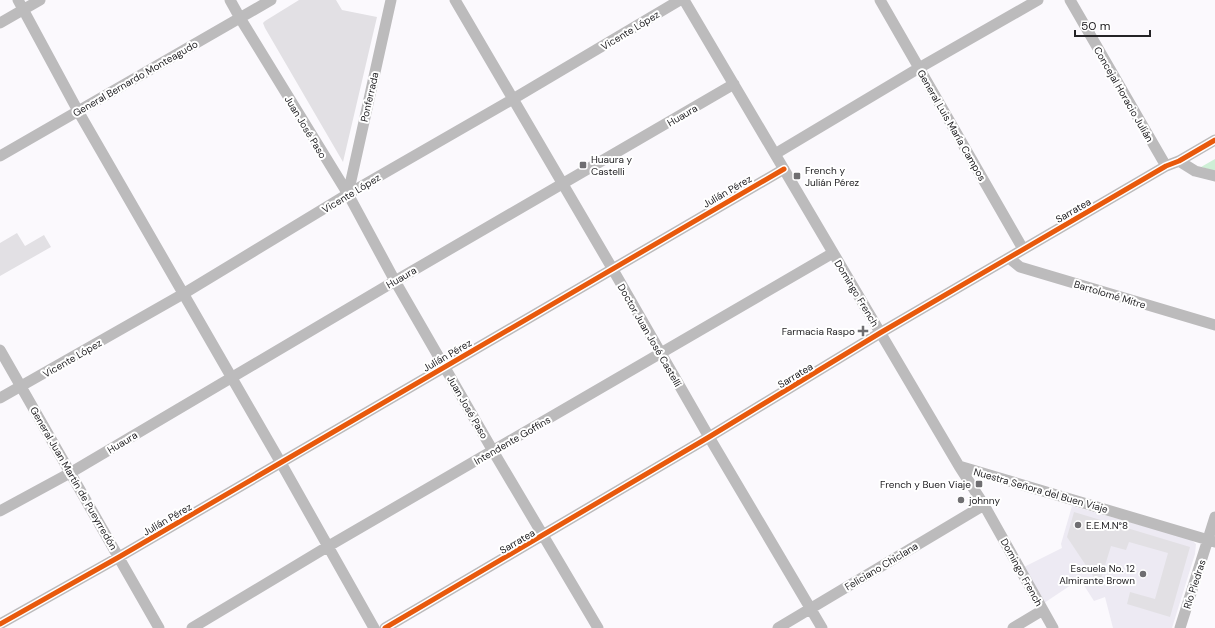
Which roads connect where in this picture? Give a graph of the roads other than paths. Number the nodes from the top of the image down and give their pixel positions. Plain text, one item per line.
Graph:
1 (40, 0) edge
2 (230, 0) edge
3 (271, 0) edge
4 (391, 0) edge
5 (455, 0) edge
6 (680, 0) edge
7 (684, 0) edge
8 (880, 0) edge
9 (1038, 0) edge
10 (1070, 0) edge
11 (20, 5) edge
12 (240, 18) junction
13 (0, 23) edge
14 (919, 68) junction
15 (734, 84) junction
16 (513, 99) junction
17 (78, 111) junction
18 (1215, 140) edge
19 (775, 154) junction
20 (0, 156) edge
21 (1179, 160) junction
22 (1166, 166) junction
23 (784, 169) junction
24 (1215, 176) edge
25 (563, 184) junction
26 (348, 194) junction
27 (1023, 249) junction
28 (833, 253) junction
29 (1009, 258) junction
30 (612, 268) junction
31 (395, 281) junction
32 (183, 294) junction
33 (1215, 325) edge
34 (880, 333) junction
35 (0, 350) edge
36 (661, 353) junction
37 (445, 366) junction
38 (231, 378) junction
39 (21, 386) junction
40 (0, 398) edge
41 (709, 438) junction
42 (493, 451) junction
43 (281, 463) junction
44 (959, 466) junction
45 (70, 473) junction
46 (984, 505) junction
47 (0, 511) edge
48 (1215, 516) edge
49 (543, 536) junction
50 (1212, 541) edge
51 (327, 547) junction
52 (119, 557) junction
53 (811, 608) junction
54 (1043, 610) junction
55 (0, 624) edge
56 (159, 628) edge
57 (192, 628) edge
58 (374, 628) edge
59 (385, 628) edge
60 (598, 628) edge
61 (778, 628) edge
62 (822, 628) edge
63 (1012, 628) edge
64 (1054, 628) edge
65 (1180, 628) edge

1 - 11 street
2 - 12 street, Juan José Paso
3 - 12 street, General Bernardo Monteagudo
4 - 26 street, Ponferrada
5 - 16 street, Doctor Juan José Castelli
6 - 16 street, Vicente López
7 - 15 street, Domingo French
8 - 14 street, General Luis María Campos
9 - 14 street
10 - 22 street, Concejal Horacio Julián
11 - 13 street
11 - 17 street
12 - 17 street, General Bernardo Monteagudo
12 - 26 street, Juan José Paso
14 - 19 street
14 - 27 street, General Luis María Campos
15 - 19 street, Domingo French
15 - 25 street, Huaura
16 - 25 street, Doctor Juan José Castelli
16 - 26 street, Vicente López
17 - 20 street, General Bernardo Monteagudo
17 - 32 street
18 - 21 street, Sarratea
19 - 23 street, Domingo French
21 - 22 street, Sarratea
21 - 24 street
22 - 27 street, Sarratea
23 - 28 street, Domingo French
23 - 30 street, Julián Pérez
25 - 30 street, Doctor Juan José Castelli
25 - 31 street, Huaura
26 - 31 street, Juan José Paso
26 - 32 street, Vicente López
27 - 29 street, Sarratea
28 - 34 street, Domingo French
28 - 36 street, Intendente Goffins
29 - 33 street, Bartolomé Mitre
29 - 34 street, Sarratea
30 - 36 street, Doctor Juan José Castelli
30 - 37 street, Julián Pérez
31 - 37 street, Juan José Paso
31 - 38 street, Huaura
32 - 38 street
32 - 39 street, Vicente López
34 - 41 street, Sarratea
34 - 44 street, Domingo French
35 - 39 street, General Juan Martín de Pueyrredón
36 - 41 street, Doctor Juan José Castelli
36 - 42 street, Intendente Goffins
37 - 42 street, Juan José Paso
37 - 43 street, Julián Pérez
38 - 43 street
38 - 45 street, Huaura
39 - 40 street, Vicente López
39 - 45 street, General Juan Martín de Pueyrredón
41 - 49 street, Sarratea
41 - 53 street, Doctor Juan José Castelli
42 - 49 street, Juan José Paso
42 - 51 street, Intendente Goffins
43 - 51 street
43 - 52 street, Julián Pérez
44 - 46 street, Domingo French
44 - 50 street, Nuestra Señora del Buen Viaje
45 - 47 street, Huaura
45 - 52 street, General Juan Martín de Pueyrredón
46 - 53 street, Feliciano Chiclana
46 - 54 street, Domingo French
48 - 50 street, Río Piedras
49 - 59 street, Sarratea
49 - 60 street, Juan José Paso
50 - 65 street, Río Piedras
51 - 57 street, Intendente Goffins
51 - 58 street
52 - 55 street, Julián Pérez
52 - 56 street, General Juan Martín de Pueyrredón
53 - 61 street, Feliciano Chiclana
53 - 62 street, Doctor Juan José Castelli
54 - 63 street
54 - 64 street, Domingo French

